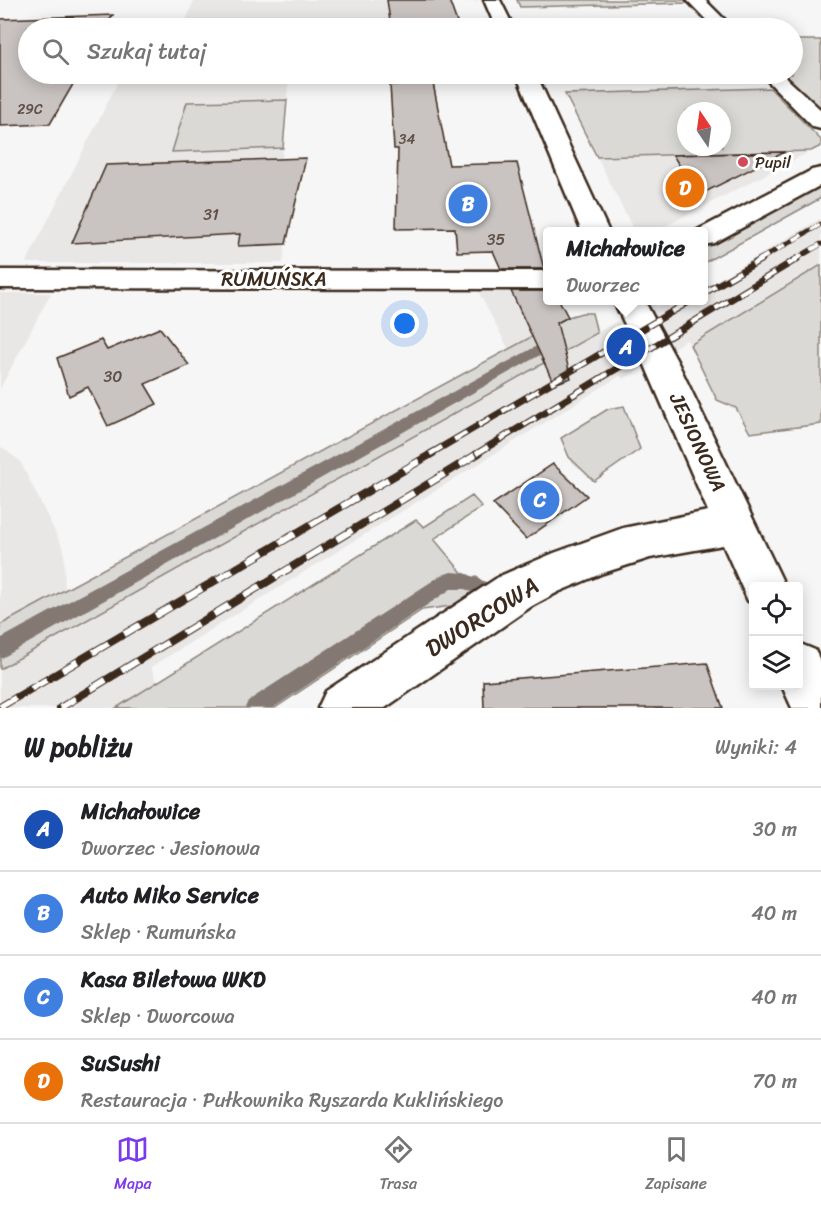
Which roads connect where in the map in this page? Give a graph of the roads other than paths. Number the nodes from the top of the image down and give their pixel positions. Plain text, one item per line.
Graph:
1 (492, 0) edge
2 (695, 0) edge
3 (500, 18) edge
4 (714, 18) edge
5 (530, 84) edge
6 (781, 84) edge
7 (821, 122) edge
8 (821, 175) edge
9 (594, 227) edge
10 (708, 235) edge
11 (0, 279) edge
12 (543, 280) edge
13 (631, 305) edge
14 (736, 526) junction
15 (761, 582) edge
16 (803, 678) edge
17 (343, 708) edge
18 (817, 708) edge

1 - 3 street
2 - 4 street
5 - 9 street
6 - 7 street
8 - 10 street
11 - 12 street, RUMUŃSKA
13 - 14 street, JESIONOWA
14 - 15 street, JESIONOWA
14 - 17 street, DWORCOWA
16 - 18 street

